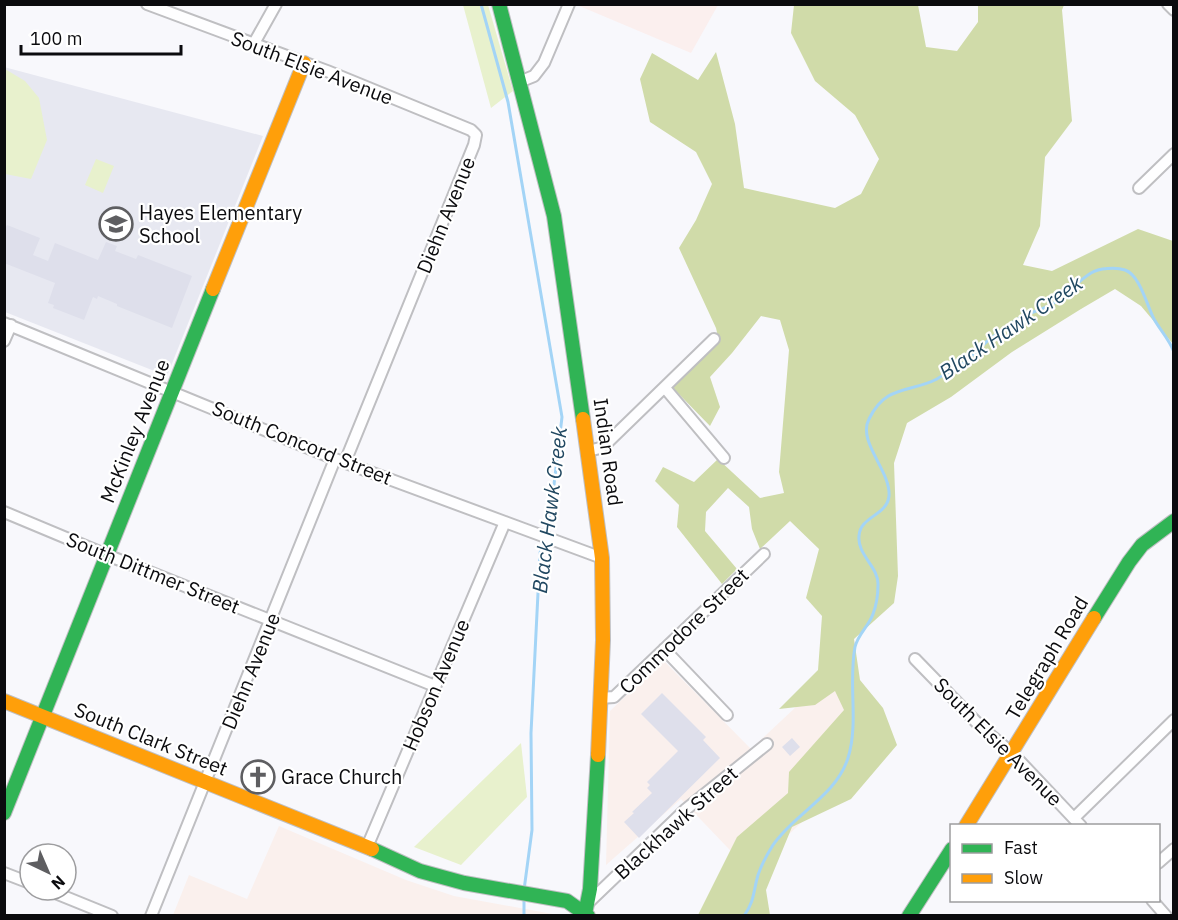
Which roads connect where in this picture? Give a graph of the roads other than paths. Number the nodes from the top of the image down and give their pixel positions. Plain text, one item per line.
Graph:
1 (147, 4) edge
2 (276, 4) edge
3 (499, 4) edge
4 (569, 4) edge
5 (1168, 4) edge
6 (1173, 10) edge
7 (253, 45) junction
8 (304, 63) junction
9 (519, 82) junction
10 (476, 135) joint
11 (1173, 154) edge
12 (1139, 188) dead end
13 (8, 324) edge
14 (714, 339) dead end
15 (4, 341) edge
16 (665, 388) junction
17 (172, 390) junction
18 (588, 451) junction
19 (724, 458) dead end
20 (340, 460) junction
21 (4, 512) edge
22 (1173, 521) edge
23 (505, 522) junction
24 (764, 554) dead end
25 (107, 555) junction
26 (602, 558) junction
27 (271, 621) junction
28 (664, 649) junction
29 (915, 659) dead end
30 (435, 686) junction
31 (600, 698) junction
32 (4, 701) edge
33 (727, 715) dead end
34 (43, 717) junction
35 (1173, 720) edge
36 (767, 744) dead end
37 (1012, 753) junction
38 (206, 782) junction
39 (4, 813) edge
40 (1078, 822) edge
41 (967, 824) edge
42 (367, 847) junction
43 (1173, 849) edge
44 (950, 851) edge
45 (1160, 861) edge
46 (78, 902) edge
47 (1154, 902) edge
48 (586, 912) edge
49 (112, 915) edge
50 (152, 915) edge
51 (909, 915) edge
52 (1166, 915) edge

1 - 7 street, South Elsie Avenue
2 - 7 street
3 - 9 street, Indian Road
4 - 9 street
5 - 6 street
7 - 8 street, South Elsie Avenue
8 - 10 street, South Elsie Avenue
8 - 17 street, McKinley Avenue
9 - 18 street, Indian Road
10 - 20 street, Diehn Avenue
11 - 12 street
13 - 15 street
13 - 17 street, South Concord Street
14 - 16 street
16 - 18 street
16 - 19 street
17 - 20 street, South Concord Street
17 - 25 street, McKinley Avenue
18 - 26 street, Indian Road
20 - 23 street, South Concord Street
20 - 27 street, Diehn Avenue
21 - 25 street, South Dittmer Street
22 - 37 street, Telegraph Road
23 - 26 street, South Concord Street
23 - 30 street, Hobson Avenue
24 - 28 street, Commodore Street
25 - 27 street, South Dittmer Street
25 - 34 street, McKinley Avenue
26 - 31 street, Indian Road
27 - 30 street, South Dittmer Street
27 - 38 street, Diehn Avenue
28 - 31 street, Commodore Street
28 - 33 street
29 - 37 street, South Elsie Avenue
30 - 42 street, Hobson Avenue
31 - 48 street, Indian Road
32 - 34 street, South Clark Street
34 - 38 street, South Clark Street
34 - 39 street, McKinley Avenue
35 - 40 street
36 - 48 street, Blackhawk Street
37 - 40 street, South Elsie Avenue
37 - 41 street, Telegraph Road
38 - 42 street, South Clark Street
38 - 50 street, Diehn Avenue
42 - 48 street, South Clark Street
43 - 45 street
44 - 51 street
46 - 49 street
47 - 52 street

